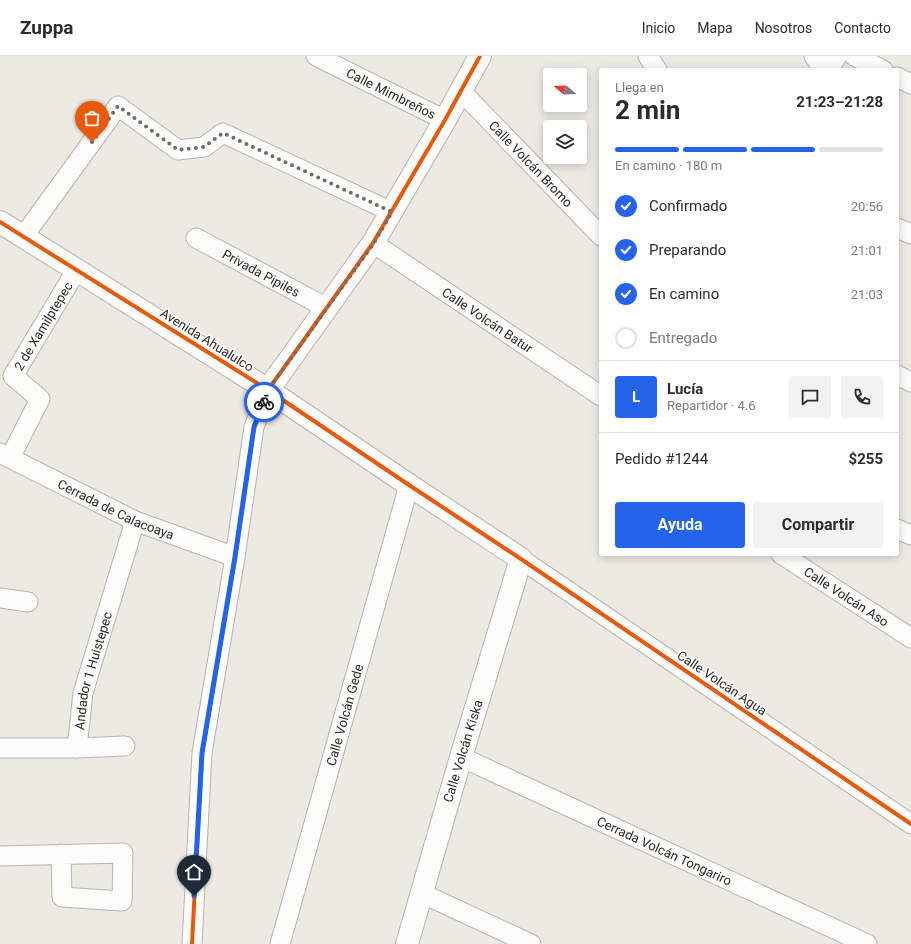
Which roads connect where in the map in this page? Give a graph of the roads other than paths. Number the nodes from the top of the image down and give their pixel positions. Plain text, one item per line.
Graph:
1 (316, 56) edge
2 (480, 56) edge
3 (648, 56) edge
4 (814, 56) edge
5 (837, 56) edge
6 (854, 56) edge
7 (657, 68) edge
8 (823, 68) edge
9 (829, 68) edge
10 (878, 68) edge
11 (899, 78) edge
12 (911, 84) edge
13 (461, 91) junction
14 (445, 120) junction
15 (392, 212) junction
16 (0, 222) edge
17 (899, 229) edge
18 (599, 234) edge
19 (911, 234) edge
20 (23, 237) junction
21 (196, 238) dead end
22 (374, 243) junction
23 (76, 271) junction
24 (326, 308) junction
25 (899, 376) edge
26 (911, 382) edge
27 (268, 390) junction
28 (599, 395) edge
29 (5, 456) edge
30 (409, 486) junction
31 (135, 520) junction
32 (899, 530) edge
33 (911, 535) edge
34 (784, 556) edge
35 (235, 557) junction
36 (521, 559) junction
37 (0, 598) edge
38 (28, 602) dead end
39 (911, 638) edge
40 (125, 746) dead end
41 (0, 748) edge
42 (77, 748) junction
43 (461, 757) junction
44 (911, 824) edge
45 (61, 854) junction
46 (0, 856) edge
47 (422, 893) junction
48 (192, 944) edge
49 (280, 944) edge
50 (407, 944) edge
51 (531, 944) edge
52 (867, 944) edge

1 - 14 street, Calle Mimbreños
2 - 13 street
3 - 7 street
4 - 8 street
5 - 9 street
6 - 10 street
11 - 12 street
13 - 14 street
13 - 18 street, Calle Volcán Bromo
14 - 15 street
15 - 20 street
15 - 22 street
16 - 20 street, Avenida Ahualulco
17 - 19 street
20 - 23 street, Avenida Ahualulco
21 - 24 street, Privada Pipiles
22 - 24 street
22 - 28 street, Calle Volcán Batur
23 - 27 street, Avenida Ahualulco
23 - 29 street, 2 de Xamilptepec
24 - 27 street
25 - 26 street
27 - 30 street, Avenida Ahualulco
27 - 35 street
29 - 31 street, Cerrada de Calacoaya
30 - 36 street, Avenida Ahualulco
30 - 49 street, Calle Volcán Gede
31 - 35 street, Cerrada de Calacoaya
31 - 42 street, Andador 1 Huistepec
32 - 33 street
34 - 39 street, Calle Volcán Aso
35 - 48 street
36 - 43 street, Calle Volcán Kiska
36 - 44 street, Calle Volcán Agua
37 - 38 street
40 - 42 street
41 - 42 street, Andador 1 Huistepec
43 - 47 street, Calle Volcán Kiska
43 - 52 street, Cerrada Volcán Tongariro
45 - 45 street
45 - 46 street
47 - 50 street, Calle Volcán Kiska
47 - 51 street

